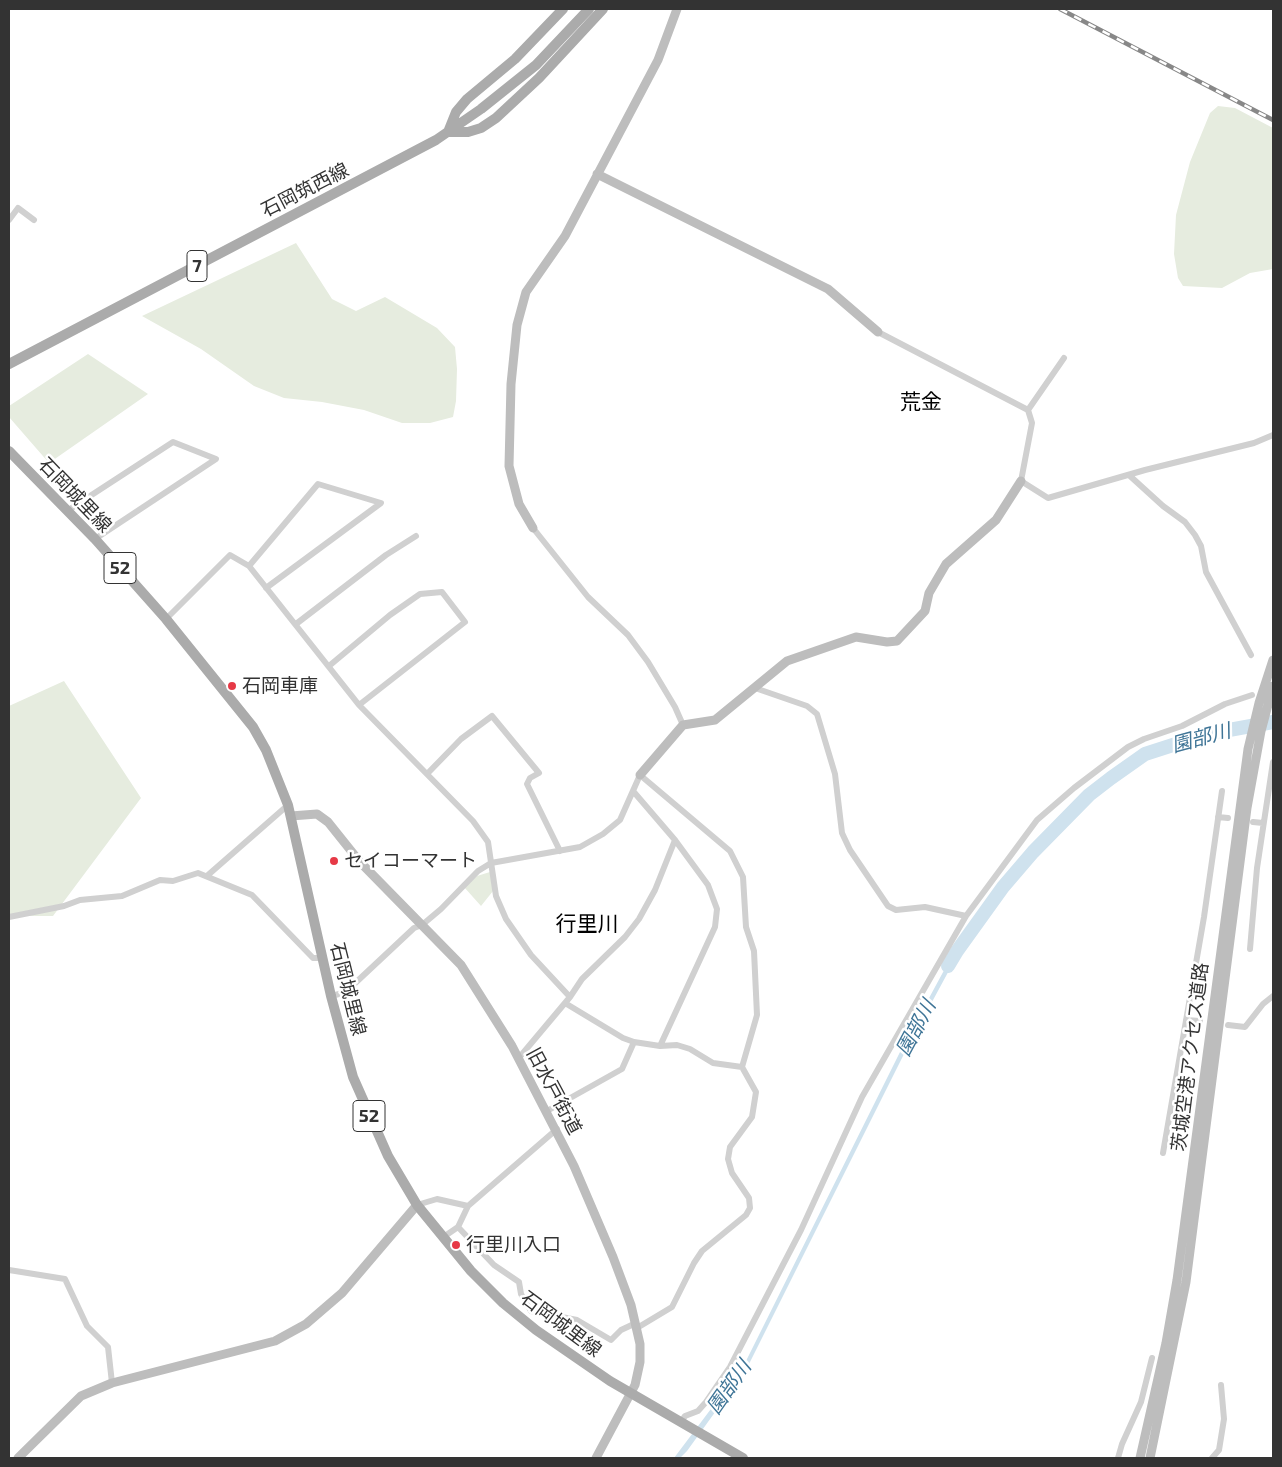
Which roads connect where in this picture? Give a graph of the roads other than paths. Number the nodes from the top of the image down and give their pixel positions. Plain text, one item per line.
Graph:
1 (563, 9) edge
2 (589, 9) edge
3 (603, 9) edge
4 (677, 9) edge
5 (448, 132) junction
6 (597, 174) junction
7 (9, 220) edge
8 (34, 220) dead end
9 (878, 332) joint
10 (1064, 358) dead end
11 (9, 364) edge
12 (1028, 410) junction
13 (1273, 435) edge
14 (9, 451) edge
15 (1130, 476) junction
16 (1021, 481) junction
17 (68, 511) junction
18 (533, 528) joint
19 (416, 536) dead end
20 (94, 539) junction
21 (249, 566) junction
22 (266, 588) junction
23 (166, 619) junction
24 (296, 624) junction
25 (1251, 655) dead end
26 (1273, 660) edge
27 (329, 666) junction
28 (1273, 686) edge
29 (755, 688) junction
30 (1252, 695) dead end
31 (1263, 704) junction
32 (360, 705) junction
33 (683, 725) junction
34 (1256, 733) junction
35 (1273, 762) edge
36 (427, 774) junction
37 (640, 776) junction
38 (633, 791) junction
39 (1222, 791) dead end
40 (288, 805) junction
41 (291, 816) junction
42 (1218, 817) junction
43 (1228, 818) dead end
44 (1252, 822) dead end
45 (1263, 823) junction
46 (675, 840) junction
47 (560, 851) junction
48 (491, 863) junction
49 (208, 875) junction
50 (966, 916) junction
51 (9, 917) edge
52 (422, 925) junction
53 (1250, 949) dead end
54 (322, 958) junction
55 (331, 996) junction
56 (1273, 996) edge
57 (567, 1000) junction
58 (1186, 1020) junction
59 (1200, 1021) dead end
60 (1228, 1025) dead end
61 (634, 1042) junction
62 (660, 1046) junction
63 (518, 1059) junction
64 (742, 1067) junction
65 (547, 1111) junction
66 (557, 1129) junction
67 (1162, 1153) dead end
68 (417, 1205) junction
69 (468, 1206) junction
70 (458, 1227) junction
71 (442, 1238) junction
72 (9, 1270) edge
73 (636, 1326) junction
74 (1152, 1358) dead end
75 (112, 1383) junction
76 (1221, 1386) dead end
77 (631, 1394) junction
78 (684, 1425) junction
79 (18, 1458) edge
80 (596, 1458) edge
81 (743, 1458) edge
82 (1118, 1458) edge
83 (1140, 1458) edge
84 (1150, 1458) edge
85 (1212, 1458) edge

1 - 5 main road
2 - 5 main road, 石岡筑西線 / 7
3 - 5 main road
4 - 6 street
5 - 11 main road, 石岡筑西線 / 7
6 - 9 street
6 - 18 street
7 - 8 street
9 - 12 street
10 - 12 street
12 - 16 street
13 - 15 street
14 - 17 main road, 石岡城里線 / 52
15 - 16 street
15 - 25 street
16 - 29 street
17 - 20 main road, 石岡城里線 / 52
17 - 20 street
18 - 33 street
19 - 24 street
20 - 23 main road, 石岡城里線 / 52
21 - 22 street
21 - 22 street
21 - 23 street
22 - 24 street
23 - 40 main road, 石岡城里線 / 52
24 - 27 street
26 - 31 street, 茨城空港アクセス道路
27 - 32 street
27 - 32 street
28 - 31 street, 茨城空港アクセス道路
29 - 33 street
29 - 50 street
30 - 50 street
31 - 34 street, 茨城空港アクセス道路
32 - 36 street
33 - 37 street
34 - 83 street, 茨城空港アクセス道路
34 - 84 street, 茨城空港アクセス道路
35 - 45 street
36 - 47 street
36 - 48 street
37 - 38 street
37 - 64 street
38 - 46 street
38 - 47 street
39 - 42 street
40 - 41 main road, 石岡城里線 / 52
40 - 49 street
41 - 52 street, 旧水戸街道
41 - 54 main road, 石岡城里線 / 52
42 - 43 street
42 - 58 street
44 - 45 street
45 - 53 street
46 - 57 street
46 - 62 street
47 - 48 street
48 - 52 street
48 - 57 street
49 - 51 street
49 - 54 street
50 - 78 street
52 - 55 street
52 - 63 street, 旧水戸街道
54 - 55 main road, 石岡城里線 / 52
55 - 68 main road, 石岡城里線 / 52
56 - 60 street
57 - 61 street
57 - 63 street
58 - 59 street
58 - 67 street
61 - 62 street
61 - 65 street
62 - 64 street
63 - 65 street, 旧水戸街道
64 - 73 street
65 - 66 street, 旧水戸街道
66 - 69 street
66 - 73 street, 旧水戸街道
68 - 69 street
68 - 71 main road, 石岡城里線 / 52
68 - 75 street
69 - 70 street
70 - 71 street
70 - 73 street
71 - 77 main road, 石岡城里線 / 52
72 - 75 street
73 - 77 street, 旧水戸街道
74 - 82 street
75 - 79 street
76 - 85 street
77 - 78 main road, 石岡城里線 / 52
77 - 80 street, 旧水戸街道
78 - 81 main road, 石岡城里線 / 52

